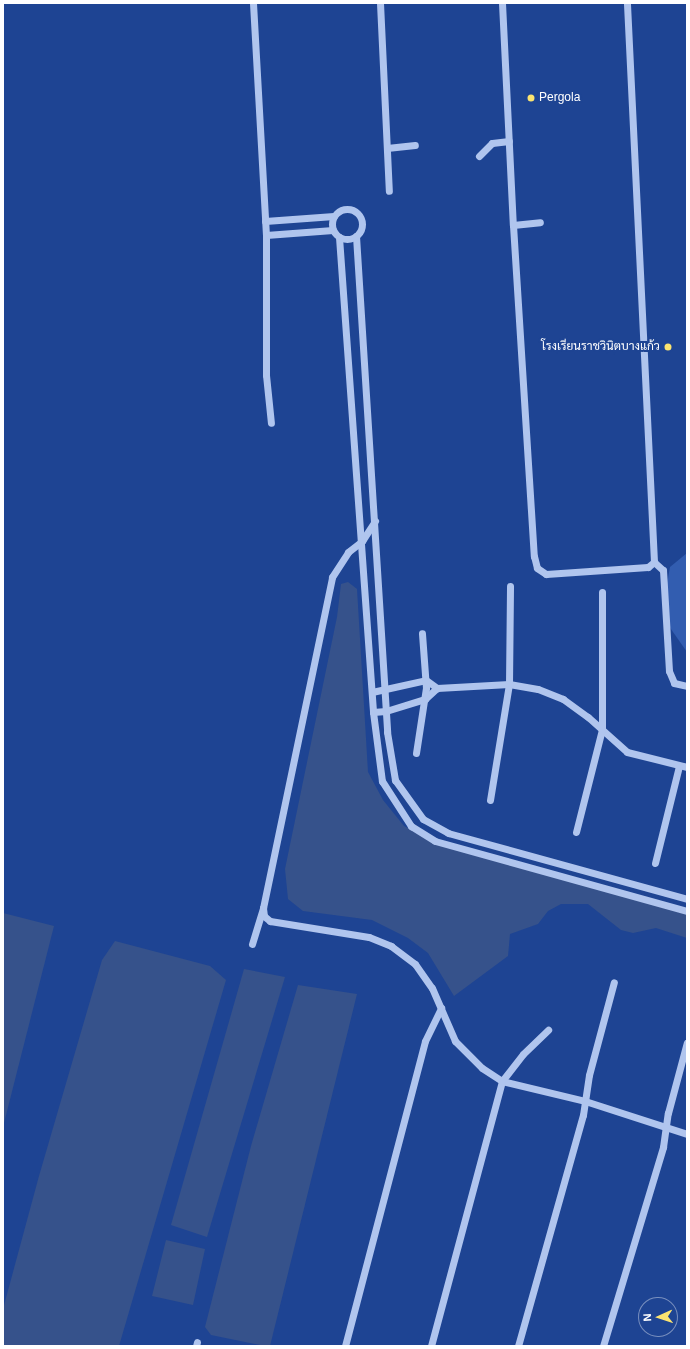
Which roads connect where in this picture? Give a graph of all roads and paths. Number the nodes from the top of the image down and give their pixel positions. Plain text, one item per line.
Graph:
1 (253, 3) edge
2 (380, 3) edge
3 (502, 3) edge
4 (627, 3) edge
5 (509, 141) junction
6 (415, 145) dead end
7 (387, 148) junction
8 (479, 156) dead end
9 (389, 191) dead end
10 (334, 216) junction
11 (265, 220) junction
12 (540, 222) dead end
13 (513, 225) junction
14 (333, 230) junction
15 (266, 235) junction
16 (356, 236) junction
17 (339, 237) junction
18 (271, 423) dead end
19 (375, 521) junction
20 (362, 541) junction
21 (654, 562) junction
22 (510, 586) dead end
23 (602, 592) dead end
24 (422, 633) dead end
25 (426, 680) junction
26 (509, 684) junction
27 (687, 686) edge
28 (437, 688) junction
29 (385, 691) junction
30 (372, 692) junction
31 (424, 699) junction
32 (386, 711) junction
33 (373, 712) junction
34 (602, 729) junction
35 (387, 732) junction
36 (375, 733) junction
37 (416, 753) dead end
38 (683, 766) edge
39 (490, 800) dead end
40 (576, 832) dead end
41 (551, 862) junction
42 (655, 863) dead end
43 (550, 873) junction
44 (687, 899) edge
45 (263, 908) junction
46 (687, 911) edge
47 (252, 944) dead end
48 (614, 982) dead end
49 (440, 1008) junction
50 (548, 1030) dead end
51 (687, 1042) edge
52 (502, 1081) junction
53 (585, 1101) junction
54 (666, 1129) junction
55 (687, 1134) edge
56 (345, 1346) edge
57 (431, 1346) edge
58 (518, 1346) edge
59 (603, 1346) edge

1 - 11 street
2 - 7 street
3 - 5 street
4 - 21 street
5 - 8 street
5 - 13 street
6 - 7 street
7 - 9 street
10 - 11 street
10 - 14 street
10 - 16 street
11 - 15 street
12 - 13 street
13 - 21 street
14 - 15 street
14 - 17 street
15 - 18 street
16 - 17 street
16 - 19 street
17 - 20 street
19 - 20 street
19 - 29 street
20 - 30 street
20 - 45 street
21 - 27 street
22 - 26 street
23 - 34 street
24 - 25 street
25 - 28 street
25 - 29 street
25 - 31 street
26 - 28 street
26 - 34 street
26 - 39 street
28 - 31 street
29 - 30 street
29 - 32 street
30 - 33 street
31 - 32 street
31 - 37 street
32 - 33 street
32 - 35 street
33 - 36 street
34 - 38 street
34 - 40 street
35 - 36 street
35 - 41 street
36 - 43 street
38 - 42 street
41 - 43 street
41 - 44 street
43 - 46 street
45 - 47 street
45 - 49 street
48 - 53 street
49 - 52 street
49 - 56 street
50 - 52 street
51 - 54 street
52 - 53 street
52 - 57 street
53 - 54 street
53 - 58 street
54 - 55 street
54 - 59 street

